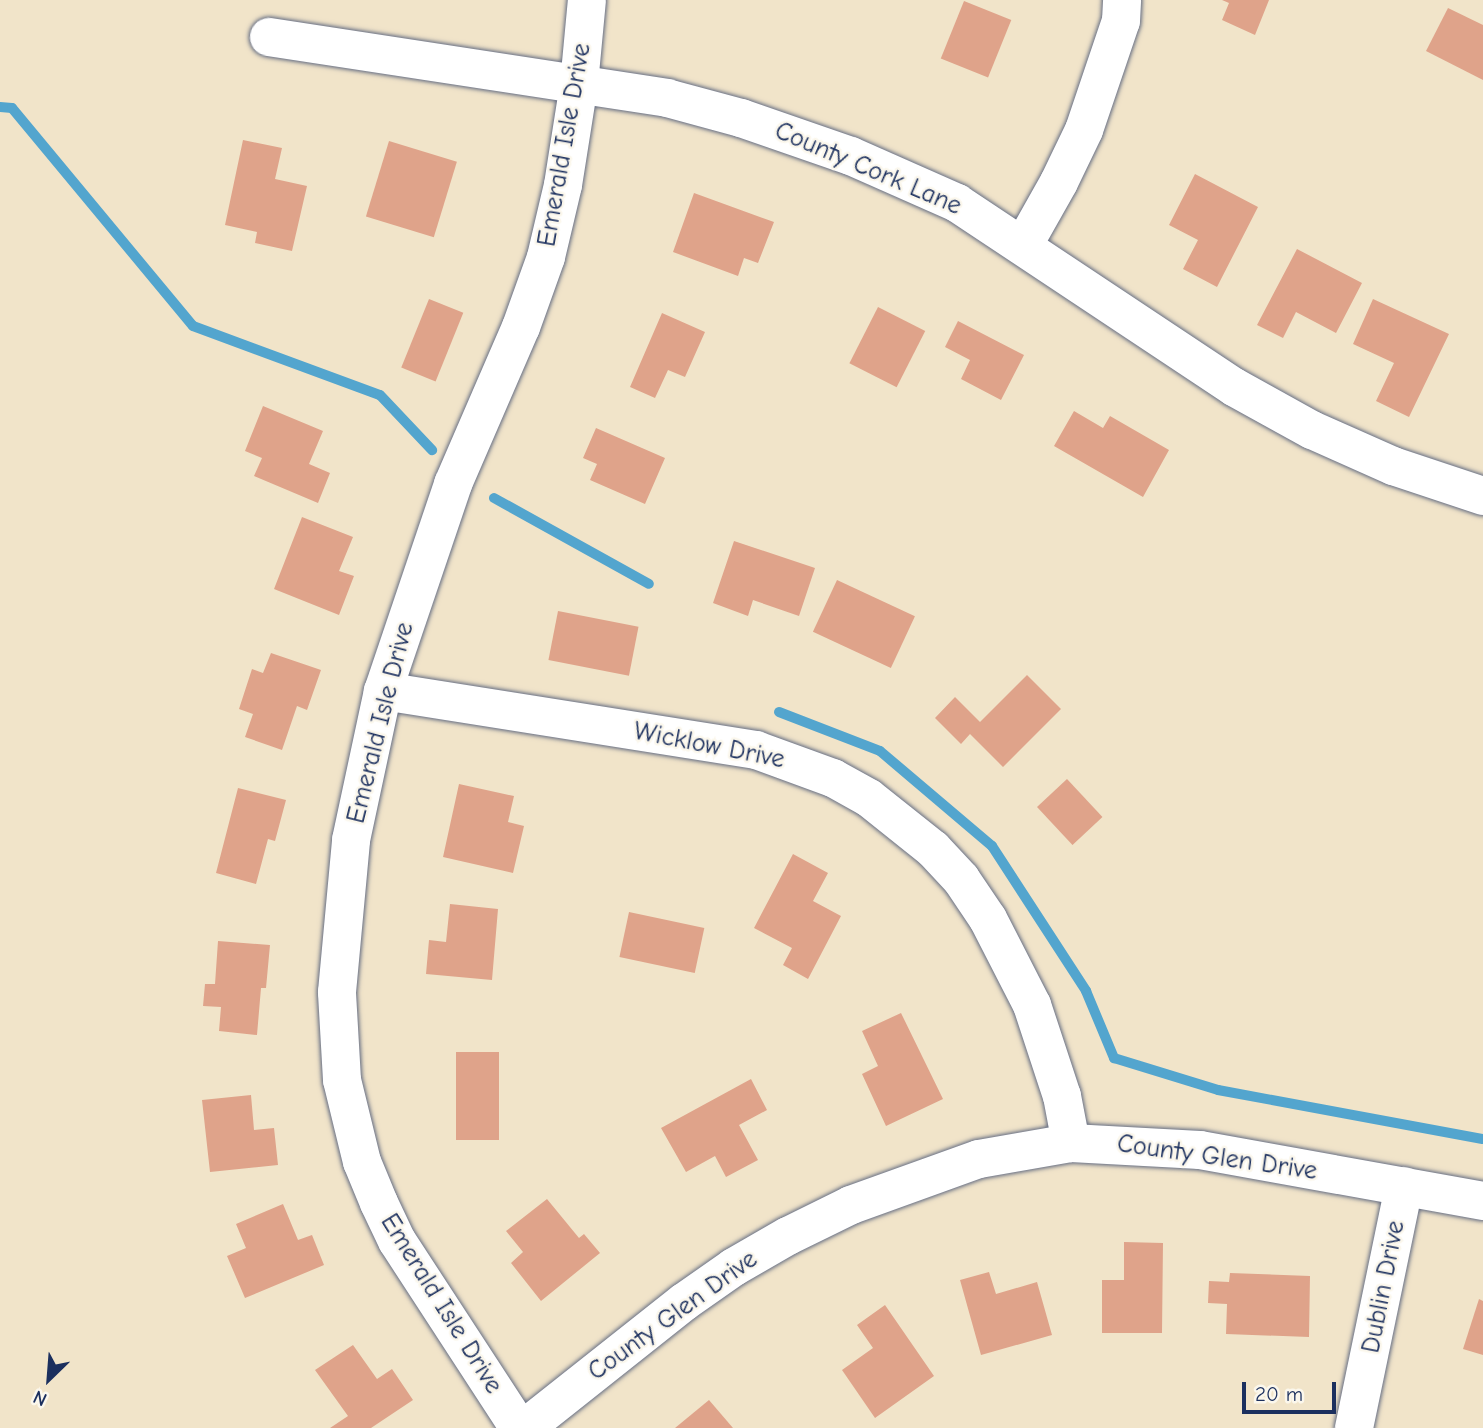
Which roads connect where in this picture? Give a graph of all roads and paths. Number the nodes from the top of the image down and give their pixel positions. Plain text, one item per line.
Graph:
1 (587, 0) edge
2 (1122, 0) edge
3 (268, 37) dead end
4 (579, 84) junction
5 (1023, 246) junction
6 (1483, 496) edge
7 (383, 691) junction
8 (1071, 1143) junction
9 (1404, 1186) junction
10 (1483, 1201) edge
11 (519, 1428) edge
12 (525, 1428) edge
13 (1354, 1428) edge

1 - 4 street, Emerald Isle Drive
2 - 5 street
3 - 4 street, County Cork Lane
4 - 5 street, County Cork Lane
4 - 7 street, Emerald Isle Drive
5 - 6 street, County Cork Lane
7 - 8 street, Wicklow Drive
7 - 11 street, Emerald Isle Drive
8 - 9 street, County Glen Drive
8 - 12 street, County Glen Drive
9 - 10 street, County Glen Drive
9 - 13 street, Dublin Drive

